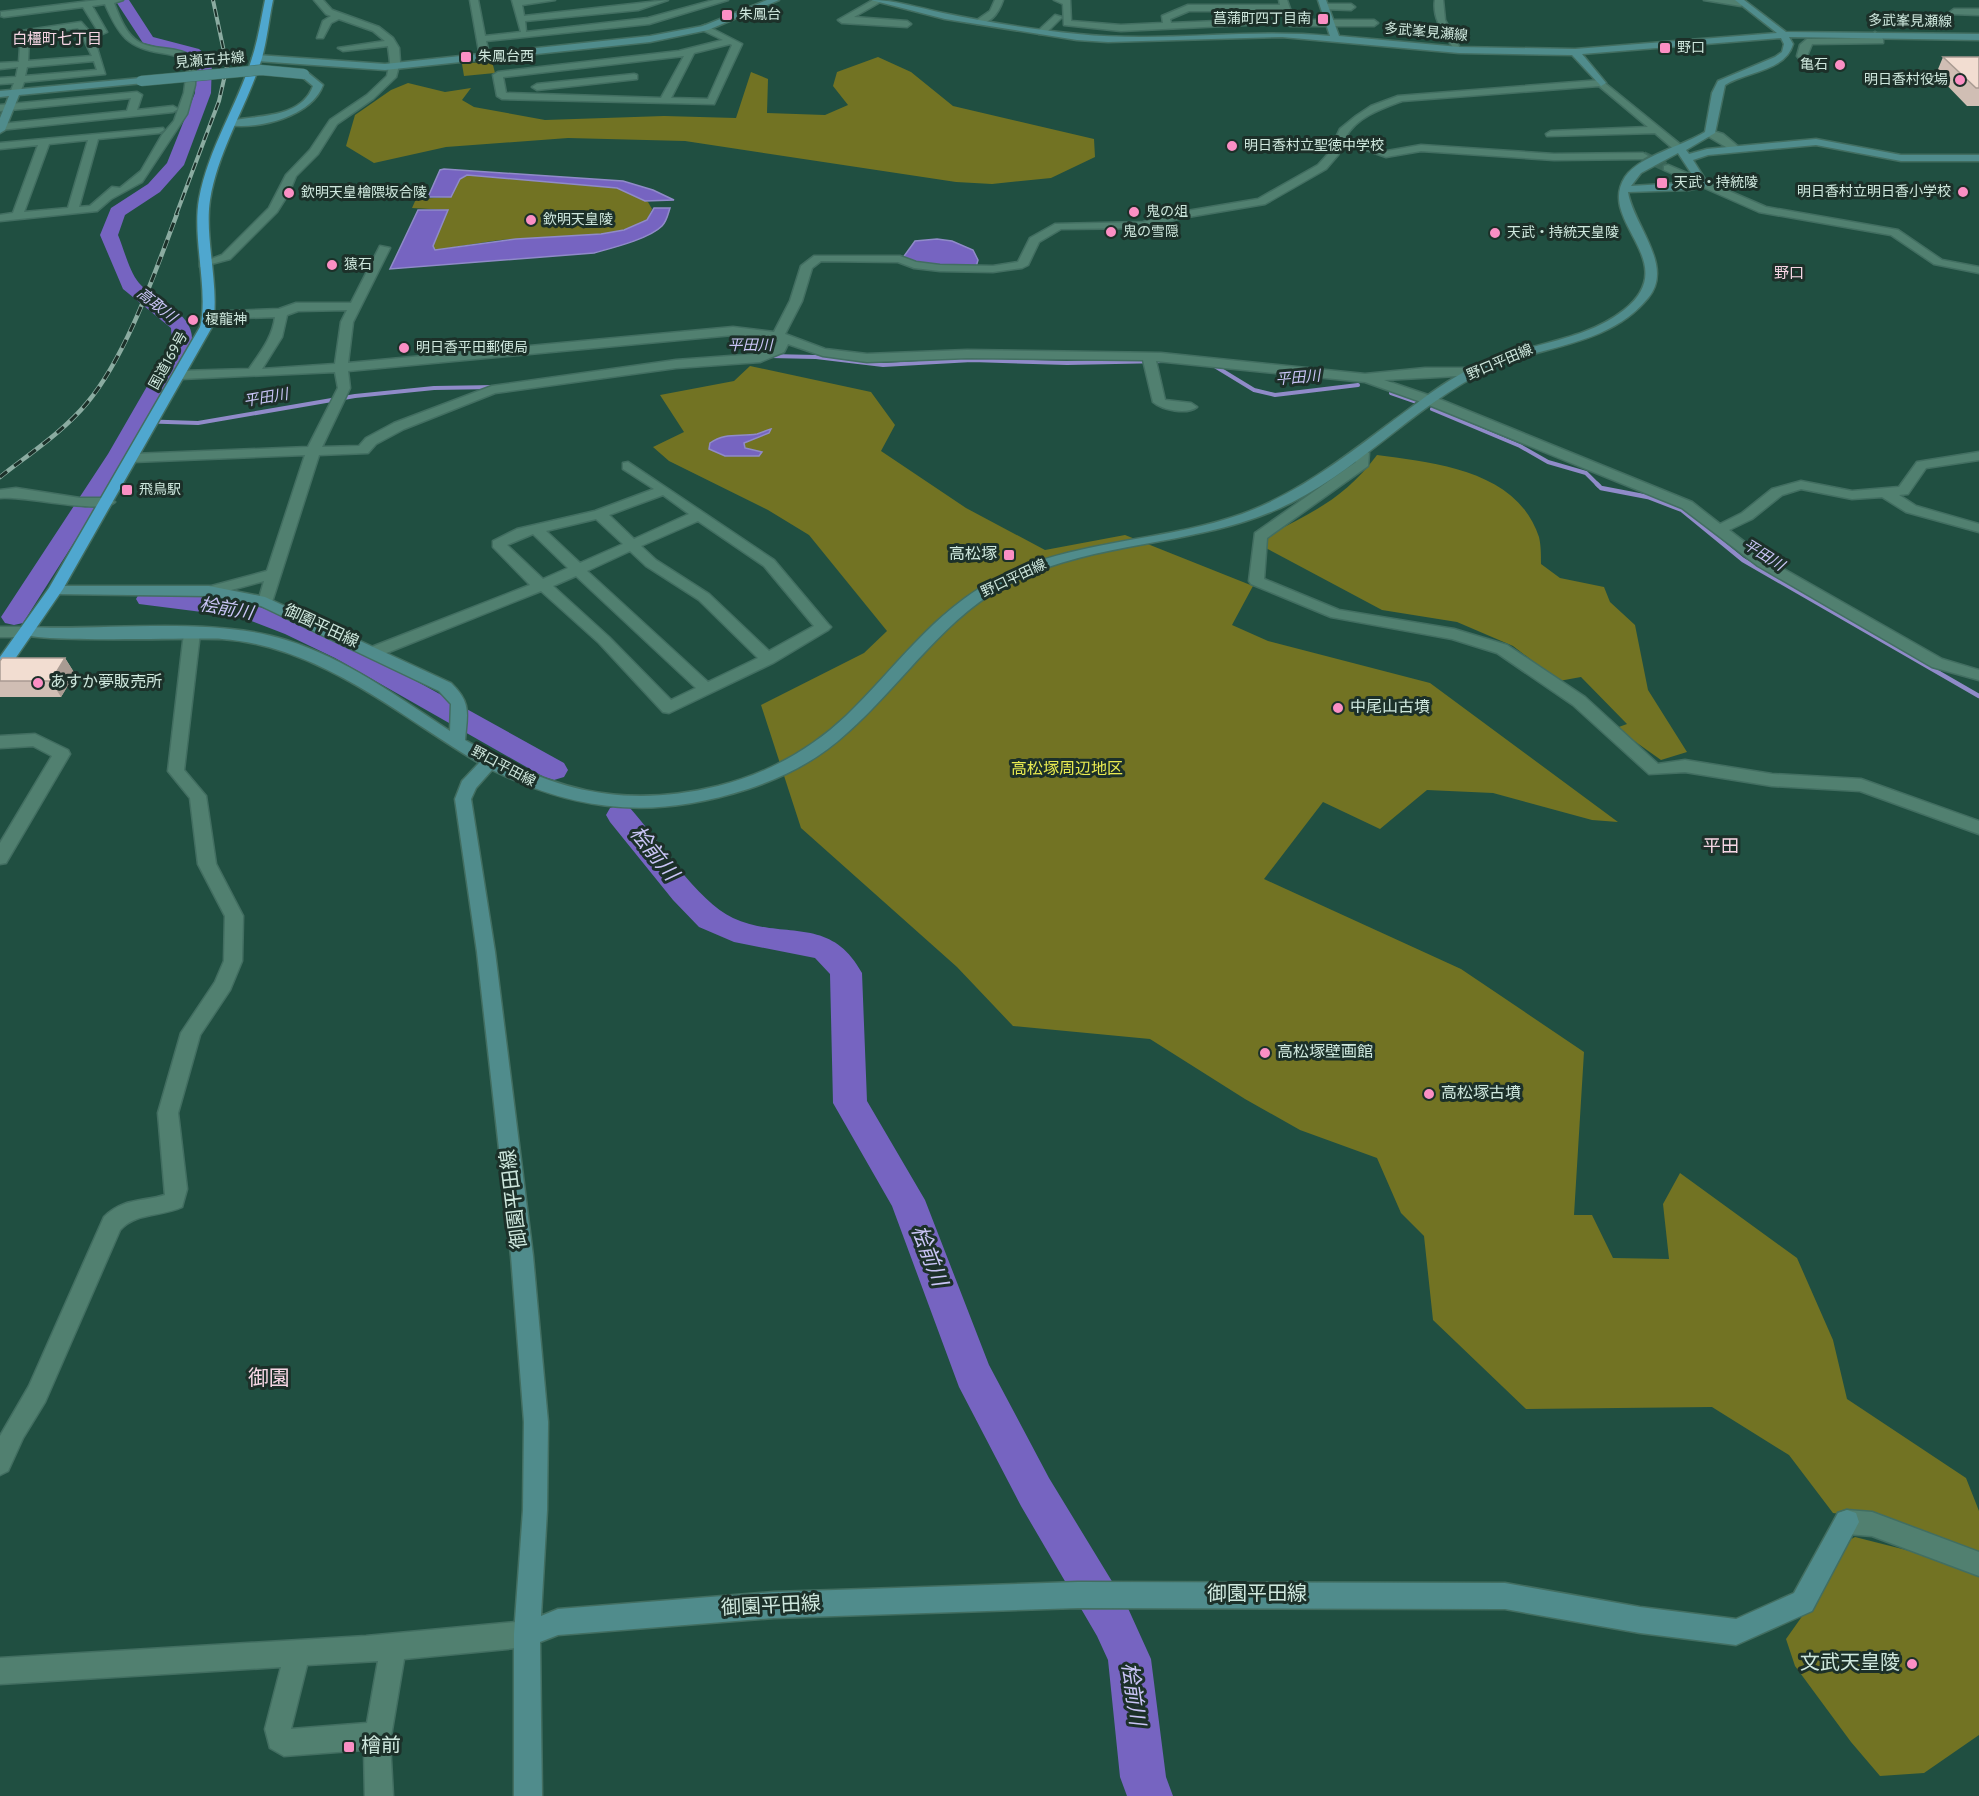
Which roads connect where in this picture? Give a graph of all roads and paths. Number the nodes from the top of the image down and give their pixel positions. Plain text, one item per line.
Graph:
1 (4, 0) edge
2 (269, 0) edge
3 (318, 0) edge
4 (474, 0) edge
5 (551, 0) edge
6 (664, 0) edge
7 (694, 0) edge
8 (724, 0) edge
9 (776, 0) edge
10 (999, 0) edge
11 (1058, 0) edge
12 (1439, 0) edge
13 (1708, 0) edge
14 (112, 1) edge
15 (876, 1) edge
16 (1740, 1) edge
17 (516, 2) edge
18 (711, 4) junction
19 (1284, 4) edge
20 (1324, 4) edge
21 (1351, 7) dead end
22 (87, 8) junction
23 (1241, 8) junction
24 (1954, 12) dead end
25 (1979, 12) edge
26 (338, 16) junction
27 (2, 17) edge
28 (1058, 17) dead end
29 (521, 19) junction
30 (1111, 21) dead end
31 (980, 22) junction
32 (1167, 23) junction
33 (1330, 23) junction
34 (1374, 23) dead end
35 (907, 24) dead end
36 (27, 26) dead end
37 (705, 28) junction
38 (577, 29) junction
39 (1042, 32) junction
40 (524, 34) junction
41 (1784, 35) junction
42 (1875, 35) junction
43 (320, 36) dead end
44 (88, 37) junction
45 (1979, 37) edge
46 (1335, 38) junction
47 (482, 39) junction
48 (730, 41) junction
49 (391, 43) junction
50 (357, 47) junction
51 (581, 47) junction
52 (343, 48) dead end
53 (1459, 50) junction
54 (690, 52) junction
55 (1575, 52) junction
56 (485, 57) junction
57 (97, 58) junction
58 (257, 58) junction
59 (644, 58) junction
60 (1806, 61) dead end
61 (25, 64) junction
62 (587, 64) junction
63 (0, 66) edge
64 (354, 66) junction
65 (395, 66) junction
66 (634, 77) junction
67 (20, 80) junction
68 (0, 81) edge
69 (1601, 83) junction
70 (15, 93) junction
71 (0, 94) edge
72 (533, 97) junction
73 (620, 99) junction
74 (665, 100) junction
75 (4, 108) edge
76 (131, 113) junction
77 (232, 123) junction
78 (1, 128) edge
79 (159, 130) junction
80 (1659, 130) junction
81 (1710, 133) junction
82 (1551, 134) dead end
83 (94, 136) junction
84 (1341, 138) junction
85 (45, 141) junction
86 (0, 146) edge
87 (1735, 148) junction
88 (1591, 155) junction
89 (1684, 155) junction
90 (1643, 156) tunnel mouth
91 (1979, 158) edge
92 (1668, 168) tunnel mouth
93 (1636, 171) junction
94 (1703, 184) junction
95 (1624, 189) junction
96 (109, 196) junction
97 (72, 212) junction
98 (17, 217) junction
99 (0, 219) edge
100 (384, 248) dead end
101 (204, 265) junction
102 (1979, 270) edge
103 (356, 306) junction
104 (281, 313) junction
105 (209, 315) junction
106 (775, 320) junction
107 (732, 331) junction
108 (781, 338) junction
109 (1149, 360) junction
110 (341, 368) junction
111 (1472, 372) junction
112 (253, 373) junction
113 (181, 375) junction
114 (1365, 378) junction
115 (1429, 400) junction
116 (1170, 406) junction
117 (1191, 407) dead end
118 (1171, 420) dead end
119 (313, 451) junction
120 (1362, 453) junction
121 (1979, 456) edge
122 (133, 458) junction
123 (628, 466) dead end
124 (662, 491) junction
125 (0, 494) edge
126 (1887, 494) junction
127 (108, 502) junction
128 (599, 514) junction
129 (699, 515) junction
130 (1979, 528) edge
131 (536, 529) junction
132 (1720, 529) junction
133 (632, 546) junction
134 (577, 571) junction
135 (275, 574) junction
136 (543, 585) junction
137 (56, 589) junction
138 (209, 591) junction
139 (265, 602) junction
140 (0, 632) edge
141 (26, 632) junction
142 (192, 633) junction
143 (374, 652) junction
144 (0, 654) edge
145 (768, 659) junction
146 (0, 668) edge
147 (1979, 675) edge
148 (707, 690) junction
149 (458, 736) junction
150 (0, 742) edge
151 (489, 763) junction
152 (1979, 828) edge
153 (0, 858) edge
154 (0, 1463) edge
155 (1847, 1522) joint
156 (1979, 1564) edge
157 (527, 1634) junction
158 (393, 1649) junction
159 (297, 1654) junction
160 (0, 1671) edge
161 (377, 1736) junction
162 (379, 1796) edge
163 (528, 1796) edge

1 - 27 street
2 - 58 highway, 国道169号
3 - 26 street
4 - 47 street
5 - 17 street
6 - 29 street
7 - 18 street
8 - 18 street
9 - 37 main road
10 - 31 street
11 - 32 street
12 - 53 street
13 - 16 street
14 - 22 street
14 - 96 street
15 - 31 main road, 多武峯見瀬線
15 - 35 street
16 - 41 main road
17 - 29 street
18 - 38 street
19 - 23 street
19 - 33 street
20 - 21 street
20 - 33 main road
22 - 27 street
22 - 36 street
22 - 44 street
23 - 32 street
23 - 32 street
24 - 25 street
26 - 43 street
26 - 49 street
28 - 39 street
29 - 40 street
30 - 32 street
31 - 39 main road, 多武峯見瀬線
33 - 34 street
33 - 46 main road
37 - 48 street
37 - 51 main road
38 - 40 street
38 - 51 street
39 - 46 main road, 多武峯見瀬線
40 - 47 street
41 - 42 main road, 多武峯見瀬線
41 - 55 main road, 多武峯見瀬線
41 - 81 main road
42 - 45 main road, 多武峯見瀬線
42 - 60 street
44 - 57 street
44 - 61 street
46 - 53 main road, 多武峯見瀬線
47 - 56 street
48 - 54 street
48 - 74 street
49 - 50 street
49 - 65 street
50 - 52 street
50 - 64 street
51 - 56 main road
51 - 62 street
53 - 55 main road, 多武峯見瀬線
54 - 59 street
54 - 74 street
55 - 69 main road
56 - 65 main road
57 - 61 street
57 - 67 street
58 - 64 main road
58 - 77 highway, 国道169号
59 - 62 street
59 - 66 street
61 - 63 street
61 - 67 street
62 - 72 street
64 - 65 main road
65 - 101 street
66 - 72 street
66 - 73 street
67 - 68 street
67 - 70 street
69 - 80 street
69 - 84 street
70 - 71 main road, 見瀬五井線
70 - 75 main road
70 - 77 main road, 見瀬五井線, bridge
72 - 73 street
73 - 74 street
75 - 76 street
75 - 78 main road
76 - 78 street
76 - 79 street
77 - 101 highway, 国道169号
79 - 83 street
79 - 96 street
80 - 82 street
80 - 89 street
81 - 87 street
81 - 89 main road
83 - 85 street
83 - 97 street
84 - 88 street
84 - 106 street
85 - 86 street
85 - 98 street
87 - 89 main road
87 - 91 main road
88 - 90 street
88 - 93 street
89 - 93 main road
89 - 94 main road
92 - 94 street
93 - 95 main road
94 - 95 main road
94 - 102 street
95 - 111 main road, 野口平田線
96 - 97 street
97 - 98 street
98 - 99 street
100 - 103 street
101 - 105 highway, 国道169号
103 - 104 street
103 - 110 street
104 - 105 street
104 - 112 street
105 - 113 highway, 国道169号
106 - 107 street
106 - 108 street
107 - 108 street
107 - 110 street
108 - 109 street
108 - 119 street
109 - 114 street
109 - 116 street
110 - 112 street
110 - 119 street
111 - 114 street
111 - 115 main road, 野口平田線
112 - 113 street
113 - 122 highway, 国道169号
114 - 115 street
115 - 120 main road, 野口平田線
115 - 132 street
116 - 117 street
116 - 118 street
119 - 122 street
119 - 135 street
120 - 151 main road, 野口平田線
120 - 152 street
121 - 126 street
122 - 127 highway, 国道169号
123 - 124 street
124 - 128 street
124 - 129 street
125 - 127 street
126 - 130 street
126 - 132 street
127 - 137 highway, 国道169号
128 - 131 street
128 - 133 street
129 - 133 street
129 - 145 street
131 - 134 street
131 - 136 street
132 - 147 street
133 - 134 street
133 - 145 street
134 - 136 street
134 - 148 street
135 - 138 street
135 - 139 street
136 - 143 street
136 - 148 street
137 - 138 main road, 御園平田線
137 - 141 highway, 国道169号
138 - 139 main road, 御園平田線
139 - 143 main road, 御園平田線
140 - 141 street
141 - 142 main road, 野口平田線
141 - 144 street
141 - 146 highway, 国道169号
142 - 149 main road, 野口平田線
142 - 154 street
143 - 149 main road, 御園平田線
145 - 148 street
149 - 151 main road, 野口平田線
150 - 153 street
151 - 157 main road, 御園平田線
155 - 156 street
155 - 157 main road, 御園平田線
157 - 158 street
157 - 163 main road
158 - 159 street
158 - 161 street
159 - 160 street
159 - 161 street
161 - 162 street

